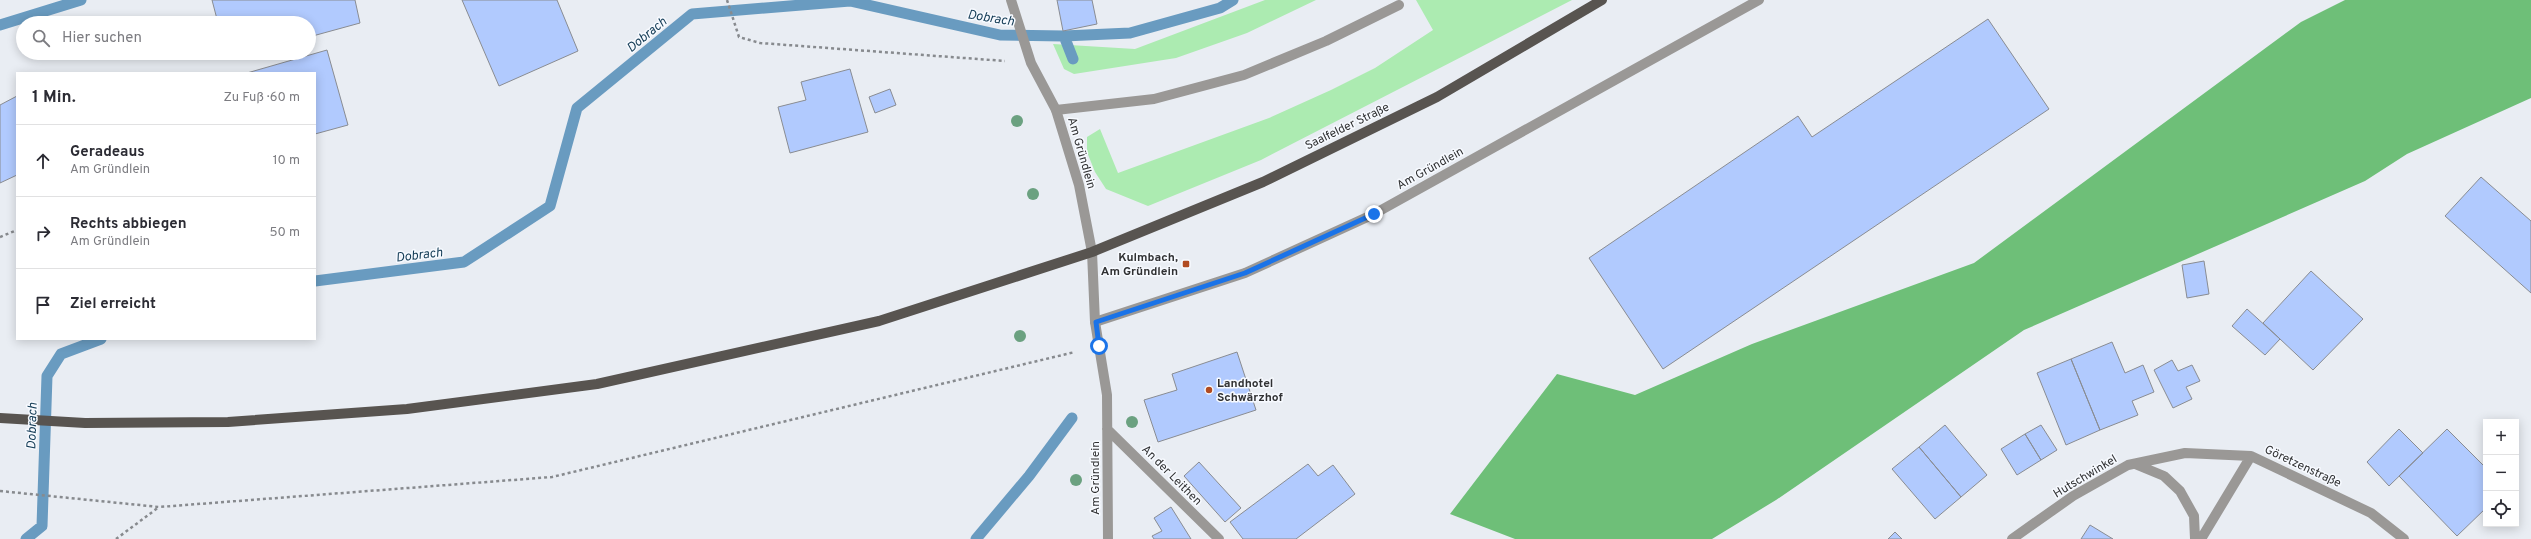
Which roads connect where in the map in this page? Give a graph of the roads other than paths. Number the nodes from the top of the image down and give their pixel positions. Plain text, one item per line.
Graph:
1 (1011, 0) edge
2 (1602, 0) edge
3 (1759, 0) edge
4 (1399, 5) dead end
5 (1056, 110) junction
6 (1092, 252) junction
7 (1096, 322) junction
8 (0, 418) edge
9 (1107, 429) junction
10 (2251, 456) junction
11 (2135, 464) junction
12 (1108, 539) edge
13 (1219, 539) edge
14 (2012, 539) edge
15 (2195, 539) edge
16 (2201, 539) edge
17 (2404, 539) edge

1 - 5 street, Am Gründlein
2 - 6 main road, Saalfelder Straße
3 - 7 street, Am Gründlein
4 - 5 street
5 - 6 street, Am Gründlein
6 - 7 street, Am Gründlein
6 - 8 main road, Saalfelder Straße
7 - 9 street, Am Gründlein
9 - 12 street, Am Gründlein
9 - 13 street, An der Leithen
10 - 11 street, Hutschwinkel
10 - 16 street, Göretzenstraße
10 - 17 street, Göretzenstraße
11 - 14 street, Hutschwinkel
11 - 15 street

